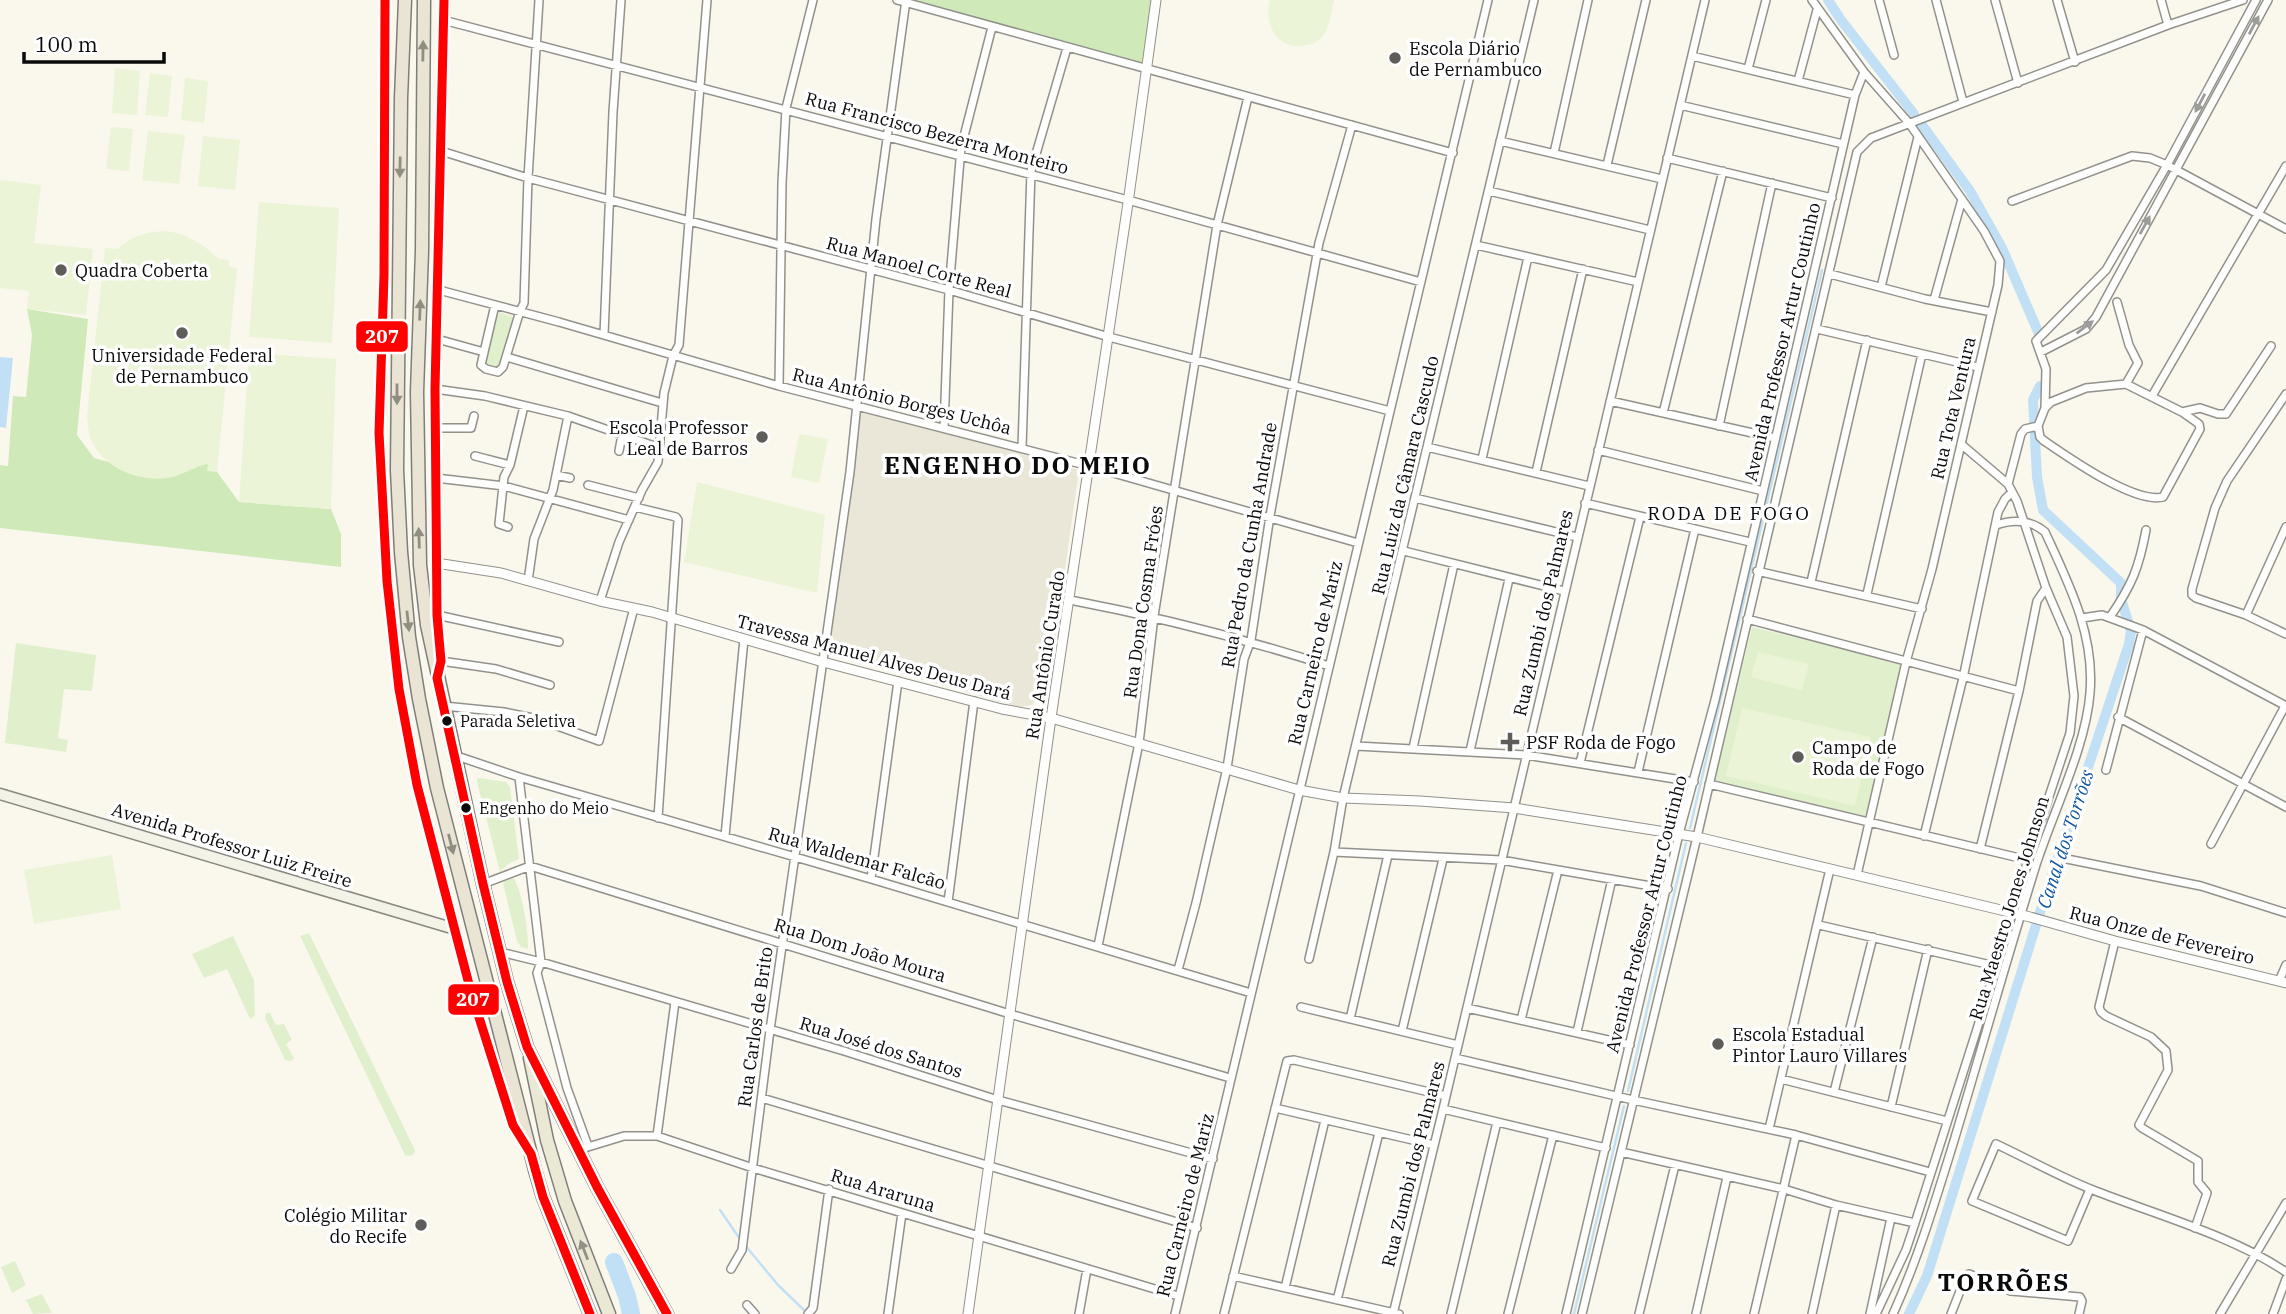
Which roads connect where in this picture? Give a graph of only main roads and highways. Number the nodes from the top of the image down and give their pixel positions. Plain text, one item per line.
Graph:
1 (385, 0) edge
2 (405, 0) edge
3 (424, 0) edge
4 (444, 0) edge
5 (438, 678) junction
6 (0, 794) edge
7 (455, 929) junction
8 (527, 1047) junction
9 (531, 1154) junction
10 (590, 1314) edge
11 (609, 1314) edge
12 (667, 1314) edge

1 - 7 main road
2 -> 9 highway
5 -> 3 highway
4 - 5 main road
5 - 8 highway
6 - 7 main road, Avenida Professor Luiz Freire
7 - 9 main road
11 -> 8 main road
8 - 12 highway
9 - 10 highway

